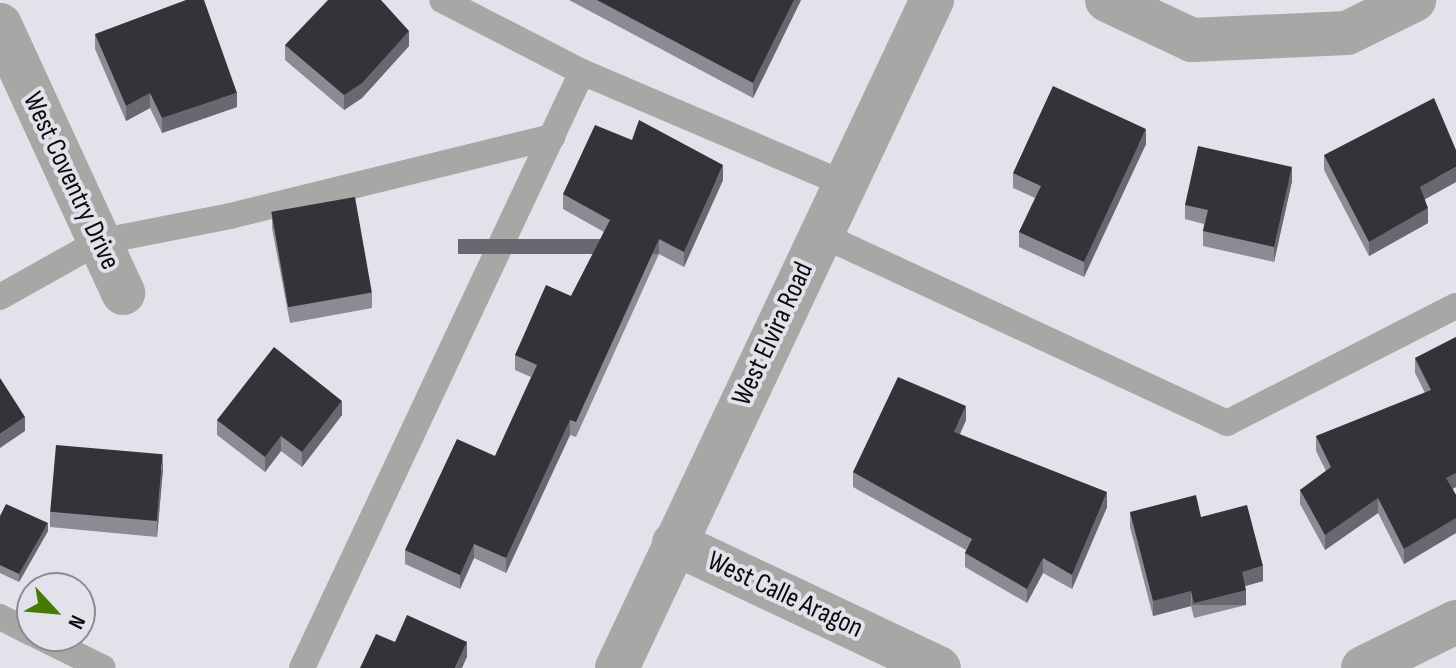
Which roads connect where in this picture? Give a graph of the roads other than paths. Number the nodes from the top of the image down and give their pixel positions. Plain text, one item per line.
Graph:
1 (442, 0) edge
2 (932, 0) edge
3 (1107, 0) edge
4 (1414, 0) edge
5 (0, 25) edge
6 (582, 72) junction
7 (552, 137) junction
8 (844, 184) junction
9 (820, 234) junction
10 (98, 242) junction
11 (123, 293) dead end
12 (0, 297) edge
13 (1456, 306) edge
14 (674, 543) junction
15 (1456, 622) edge
16 (70, 652) edge
17 (103, 668) edge
18 (302, 668) edge
19 (617, 668) edge
20 (939, 668) edge
21 (1363, 668) edge

1 - 6 lane
2 - 8 street, West Elvira Road
3 - 4 street
5 - 10 street, West Coventry Drive
6 - 7 lane
6 - 8 lane
7 - 10 lane
7 - 18 lane
8 - 9 street, West Elvira Road
9 - 13 lane
9 - 14 street, West Elvira Road
10 - 11 street, West Coventry Drive
10 - 12 lane
14 - 19 street, West Elvira Road
14 - 20 street, West Calle Aragon
15 - 21 street
16 - 17 lane

